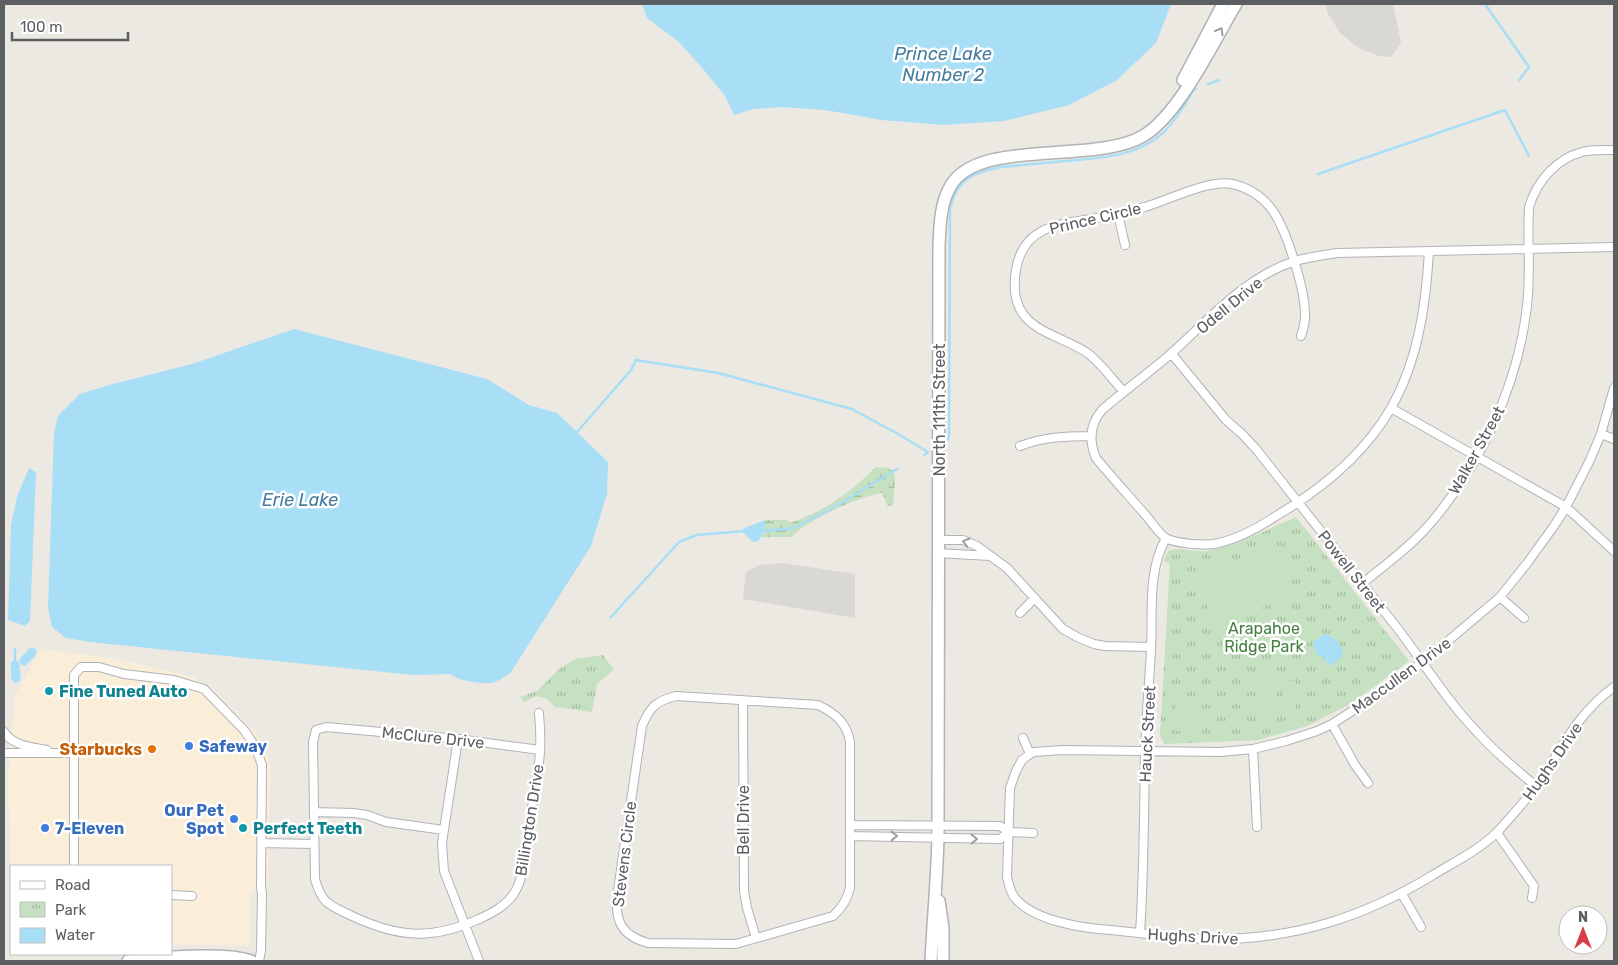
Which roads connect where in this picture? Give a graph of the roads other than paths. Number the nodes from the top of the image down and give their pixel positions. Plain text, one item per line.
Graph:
1 (1223, 4) edge
2 (1236, 4) edge
3 (1172, 107) junction
4 (1614, 150) edge
5 (1118, 214) junction
6 (1125, 245) dead end
7 (1614, 247) edge
8 (1529, 249) junction
9 (1429, 251) junction
10 (1294, 261) junction
11 (1301, 336) dead end
12 (1171, 353) junction
13 (1614, 388) edge
14 (1124, 391) junction
15 (1391, 408) junction
16 (1601, 434) junction
17 (1091, 436) junction
18 (1614, 439) edge
19 (1020, 446) dead end
20 (1476, 456) junction
21 (1298, 503) junction
22 (1566, 507) junction
23 (1166, 538) junction
24 (938, 540) junction
25 (1614, 551) edge
26 (938, 553) junction
27 (990, 556) junction
28 (1363, 583) junction
29 (1500, 597) junction
30 (1035, 598) junction
31 (1020, 613) dead end
32 (1524, 618) dead end
33 (1152, 647) junction
34 (1423, 662) junction
35 (1614, 687) edge
36 (743, 700) junction
37 (539, 713) dead end
38 (1332, 724) junction
39 (326, 727) joint
40 (4, 732) edge
41 (1023, 738) dead end
42 (458, 739) junction
43 (1253, 749) junction
44 (540, 750) junction
45 (1145, 751) junction
46 (61, 753) junction
47 (74, 753) junction
48 (4, 754) edge
49 (1030, 754) junction
50 (1368, 783) dead end
51 (1536, 786) junction
52 (314, 812) junction
53 (850, 825) junction
54 (938, 825) junction
55 (1256, 827) dead end
56 (444, 830) junction
57 (1009, 832) junction
58 (1033, 832) dead end
59 (1497, 832) junction
60 (850, 836) junction
61 (938, 837) junction
62 (261, 843) junction
63 (314, 844) junction
64 (74, 865) edge
65 (937, 881) junction
66 (1402, 894) junction
67 (172, 895) edge
68 (192, 896) dead end
69 (1532, 898) dead end
70 (466, 925) junction
71 (1421, 927) dead end
72 (1140, 933) junction
73 (756, 938) junction
74 (135, 958) edge
75 (251, 961) edge
76 (258, 961) edge
77 (479, 961) edge
78 (931, 961) edge
79 (943, 961) edge

1 - 3 street, North 111th Street
3 -> 2 street, North 111th Street
3 - 24 street, North 111th Street
4 - 8 street, Walker Street
5 - 6 street
5 - 10 street, Prince Circle
5 - 14 street, Prince Circle
7 - 8 street, Odell Drive
8 - 9 street, Odell Drive
8 - 20 street, Walker Street
9 - 10 street, Odell Drive
9 - 15 street
10 - 11 street, Prince Circle
10 - 12 street, Odell Drive
12 - 14 street, Odell Drive
12 - 21 street, Powell Street
13 - 16 street, Maccullen Drive
14 - 17 street, Odell Drive
15 - 20 street
15 - 21 street
16 - 18 street
16 - 22 street, Maccullen Drive
17 - 19 street
17 - 23 street
20 - 22 street
20 - 28 street, Walker Street
21 - 23 street
21 - 28 street, Powell Street
22 - 25 street
22 - 29 street, Maccullen Drive
23 - 33 street, Hauck Street
24 - 26 street, North 111th Street
27 -> 24 street
26 - 27 street
26 - 54 street, North 111th Street
27 - 30 street
28 - 34 street, Powell Street
29 - 32 street
29 - 34 street, Maccullen Drive
30 - 31 street
30 - 33 street
33 - 45 street, Hauck Street
34 - 38 street, Maccullen Drive
34 - 51 street, Powell Street
35 - 51 street, Hughs Drive
36 - 53 street, Stevens Circle
36 - 73 street, Bell Drive
36 - 73 street, Stevens Circle
37 - 44 street, Billington Drive
38 - 43 street, Maccullen Drive
38 - 50 street
39 - 42 street, McClure Drive
39 - 52 street, Billington Drive
40 - 46 street
41 - 49 street
42 - 44 street, McClure Drive
42 - 56 street
43 - 45 street, Maccullen Drive
43 - 55 street
44 - 70 street, Billington Drive
45 - 49 street, Maccullen Drive
45 - 72 street, Hauck Street
46 - 47 street
46 - 48 street
47 - 62 street
47 - 64 street
49 - 57 street, Hughs Drive
51 - 59 street, Hughs Drive
52 - 56 street
52 - 63 street, Billington Drive
53 - 54 street
53 - 60 street, Stevens Circle
54 - 57 street
54 - 61 street, North 111th Street
56 - 70 street
57 - 58 street
61 -> 57 street
57 - 72 street, Hughs Drive
59 - 66 street, Hughs Drive
59 - 69 street
60 -> 61 street
60 - 73 street, Stevens Circle
61 - 65 street, North 111th Street
62 - 63 street
62 - 76 street
63 - 70 street, Billington Drive
65 - 78 street, North 111th Street
65 - 79 street, North 111th Street
66 - 71 street
66 - 72 street, Hughs Drive
67 - 68 street
70 - 77 street
74 - 75 street

